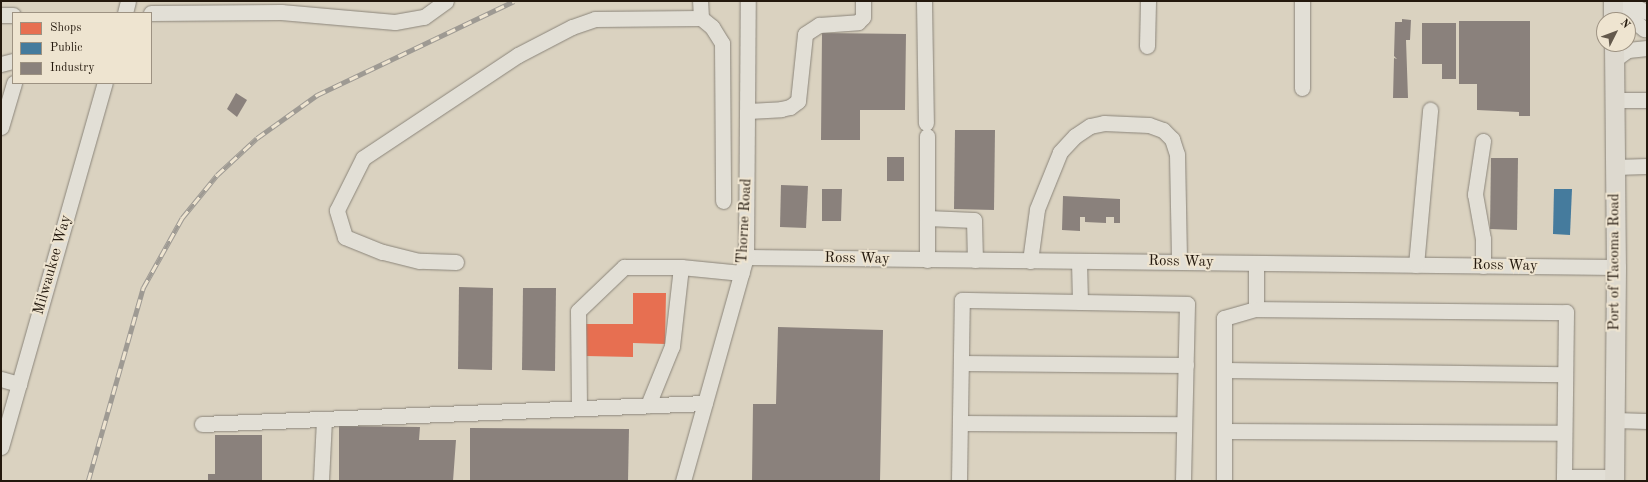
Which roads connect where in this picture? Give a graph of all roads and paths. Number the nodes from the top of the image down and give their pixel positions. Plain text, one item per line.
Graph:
1 (128, 1) edge
2 (446, 1) edge
3 (700, 1) edge
4 (748, 1) edge
5 (863, 1) edge
6 (924, 1) edge
7 (1148, 1) edge
8 (1302, 1) edge
9 (1619, 6) edge
10 (124, 12) edge
11 (1647, 12) edge
12 (152, 13) edge
13 (1, 15) edge
14 (12, 15) edge
15 (701, 18) junction
16 (1636, 28) edge
17 (1646, 30) edge
18 (1636, 37) edge
19 (1147, 46) dead end
20 (1647, 48) edge
21 (1636, 49) edge
22 (1615, 52) edge
23 (1626, 52) edge
24 (1647, 58) edge
25 (12, 61) edge
26 (1, 64) edge
27 (14, 84) edge
28 (105, 84) edge
29 (1302, 88) dead end
30 (1613, 100) junction
31 (1647, 100) edge
32 (1430, 110) dead end
33 (748, 111) junction
34 (1, 127) edge
35 (1483, 141) dead end
36 (1647, 166) edge
37 (1615, 167) junction
38 (723, 201) dead end
39 (927, 218) junction
40 (746, 257) junction
41 (927, 260) junction
42 (975, 260) junction
43 (1030, 261) junction
44 (1079, 261) junction
45 (456, 262) dead end
46 (1179, 262) junction
47 (1256, 263) junction
48 (1416, 265) junction
49 (1483, 266) junction
50 (682, 267) junction
51 (1616, 267) junction
52 (742, 273) junction
53 (1080, 302) junction
54 (1256, 309) junction
55 (961, 363) junction
56 (1186, 365) junction
57 (1224, 370) junction
58 (1565, 374) junction
59 (1, 379) edge
60 (19, 384) junction
61 (705, 403) junction
62 (648, 405) junction
63 (579, 407) junction
64 (324, 419) junction
65 (1615, 420) junction
66 (1647, 421) edge
67 (960, 423) junction
68 (202, 424) dead end
69 (1184, 424) junction
70 (1224, 432) junction
71 (1564, 433) junction
72 (1, 447) edge
73 (1564, 479) edge
74 (1614, 479) edge
75 (321, 481) edge
76 (683, 481) edge
77 (959, 481) edge
78 (1183, 481) edge
79 (1224, 481) edge

1 - 10 street
2 - 12 street
3 - 15 street
4 - 33 street, Thorne Road
5 - 33 street
6 - 39 street
7 - 19 street
8 - 29 street
9 - 11 street
9 - 17 street
13 - 14 street
15 - 38 street
15 - 45 street
16 - 17 street
17 - 18 street
20 - 21 street
22 - 30 main road, Port of Tacoma Road
23 - 24 street
25 - 26 street
27 - 34 street
28 - 60 street, Milwaukee Way
30 - 31 street
30 - 37 main road, Port of Tacoma Road
32 - 48 street
33 - 40 street, Thorne Road
35 - 49 street
36 - 37 street
37 - 51 main road, Port of Tacoma Road
39 - 41 street
39 - 42 street
40 - 41 street, Ross Way
40 - 52 street, Thorne Road
41 - 42 street, Ross Way
42 - 43 street, Ross Way
43 - 44 street, Ross Way
43 - 46 street
44 - 46 street, Ross Way
44 - 53 street
46 - 47 street, Ross Way
47 - 48 street, Ross Way
47 - 54 street
48 - 49 street, Ross Way
49 - 51 street, Ross Way
50 - 52 street
50 - 62 street
50 - 63 street
51 - 65 main road, Port of Tacoma Road
52 - 61 street, Thorne Road
53 - 55 street
53 - 56 street
54 - 57 street
54 - 58 street
55 - 56 street
55 - 67 street
56 - 69 street
57 - 58 street
57 - 70 street
58 - 71 street
59 - 60 street
60 - 72 street, Milwaukee Way
61 - 62 street
61 - 76 street, Thorne Road
62 - 63 street
63 - 64 street
64 - 68 street
64 - 75 street
65 - 66 street
65 - 74 main road, Port of Tacoma Road
67 - 69 street
67 - 77 street
69 - 78 street
70 - 71 street
70 - 79 street
71 - 73 street
73 - 74 street

